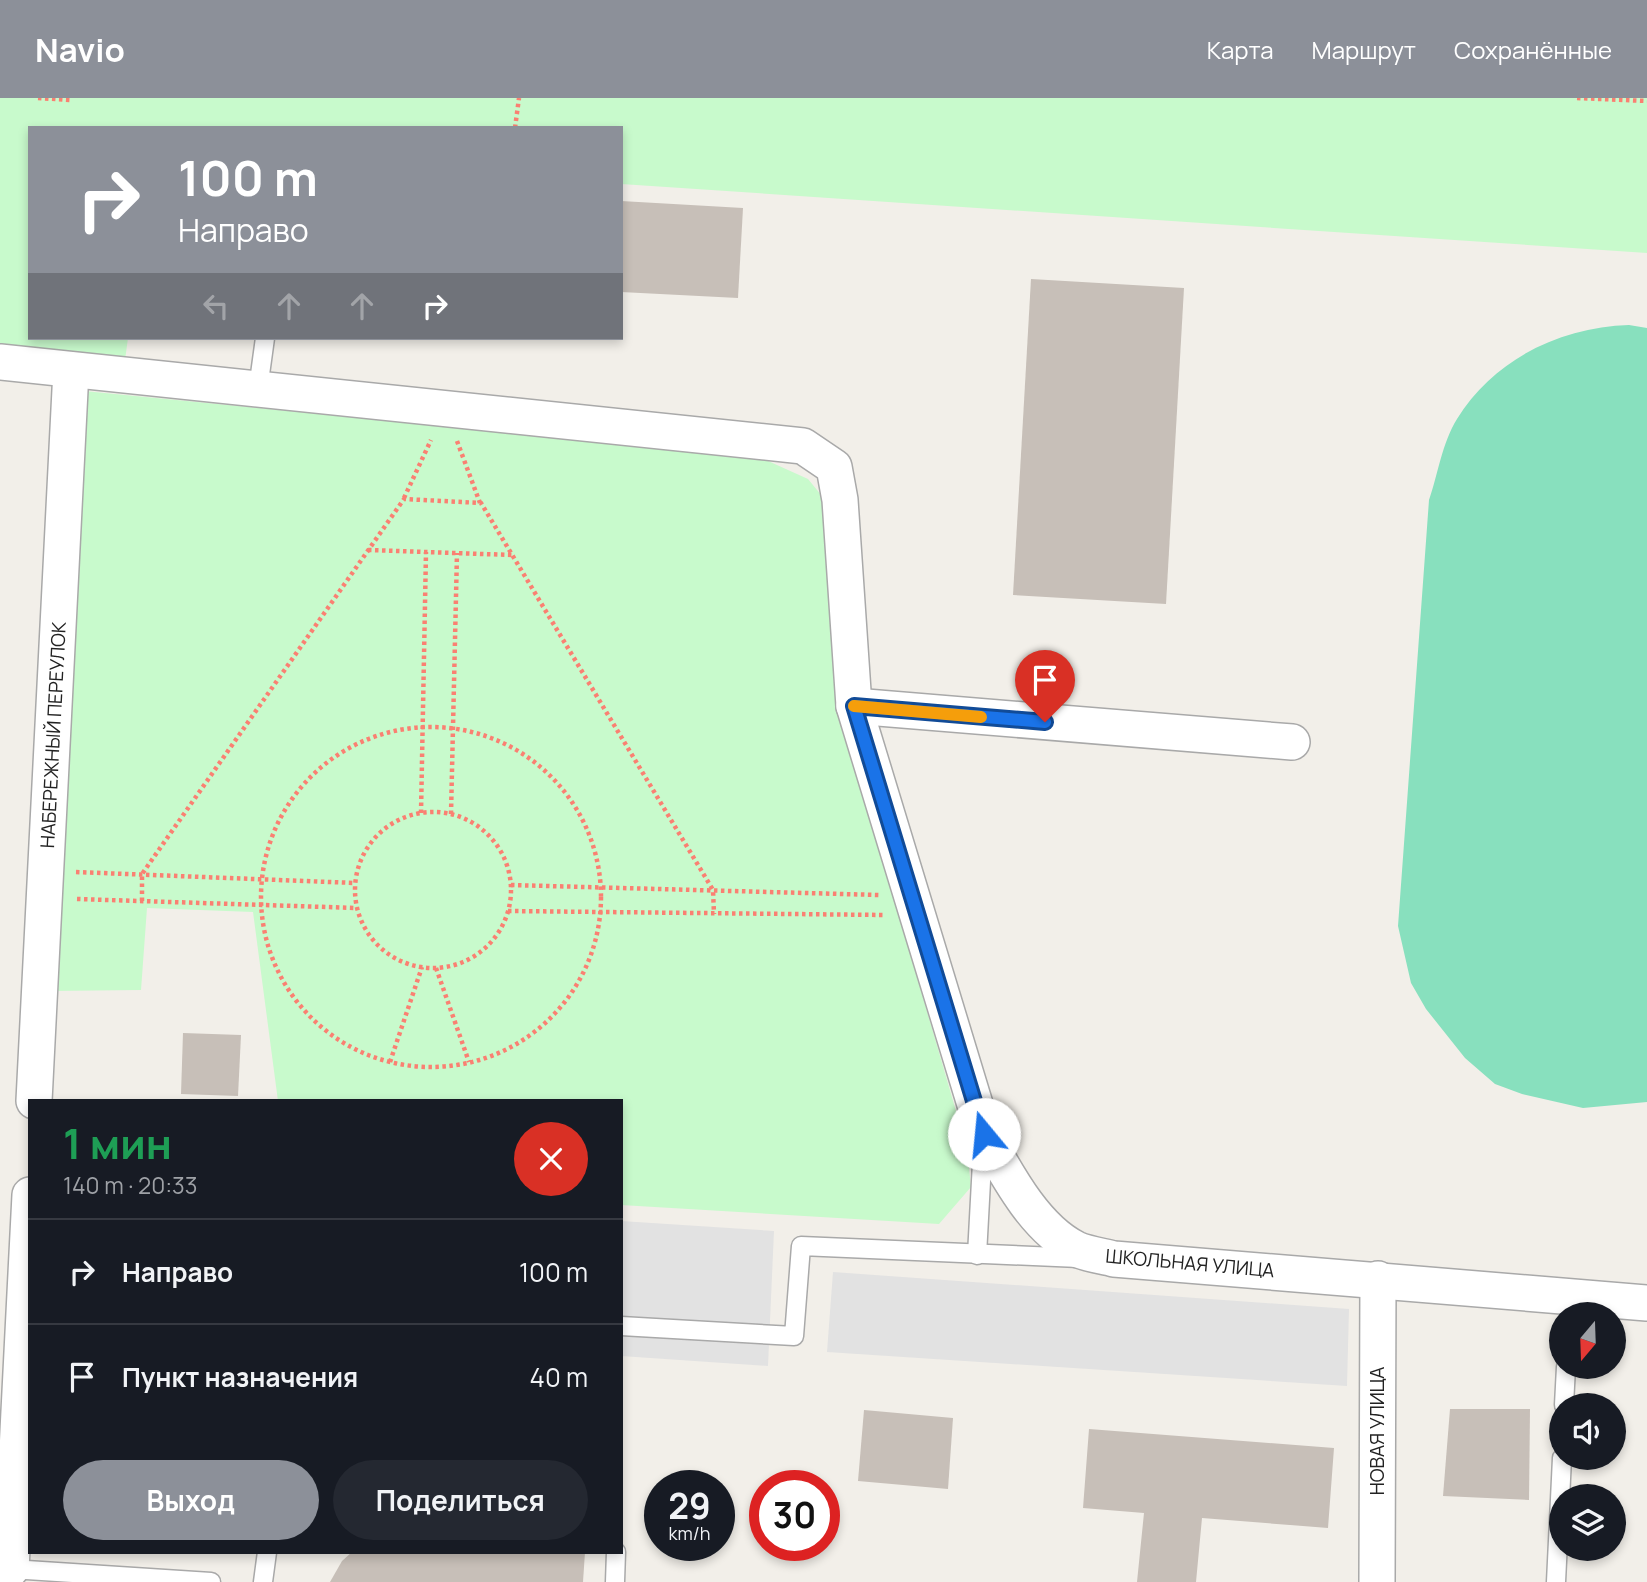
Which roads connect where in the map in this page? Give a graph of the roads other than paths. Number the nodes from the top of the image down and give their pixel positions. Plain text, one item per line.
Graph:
1 (265, 340) edge
2 (0, 362) edge
3 (71, 370) junction
4 (258, 389) junction
5 (854, 706) junction
6 (1292, 742) dead end
7 (34, 1099) edge
8 (984, 1134) junction
9 (28, 1235) edge
10 (977, 1255) junction
11 (1114, 1259) junction
12 (1378, 1279) junction
13 (1647, 1303) edge
14 (1549, 1304) edge
15 (1626, 1304) edge
16 (623, 1326) edge
17 (1561, 1470) edge
18 (267, 1554) edge
19 (616, 1554) edge
20 (11, 1576) edge
21 (211, 1582) edge
22 (263, 1582) edge
23 (615, 1582) edge
24 (1377, 1582) edge
25 (1556, 1582) edge

1 - 4 lane
2 - 3 street
3 - 4 street
3 - 7 street, НАБЕРЕЖНЫЙ ПЕРЕУЛОК
4 - 5 street, ШКОЛЬНАЯ УЛИЦА
5 - 6 street
5 - 8 street, ШКОЛЬНАЯ УЛИЦА
8 - 10 lane
8 - 11 street, ШКОЛЬНАЯ УЛИЦА
9 - 20 street
10 - 11 lane
10 - 16 lane
11 - 12 street, ШКОЛЬНАЯ УЛИЦА
12 - 14 street, ШКОЛЬНАЯ УЛИЦА
12 - 24 street, НОВАЯ УЛИЦА
13 - 15 street, ШКОЛЬНАЯ УЛИЦА
17 - 25 lane
18 - 22 lane
19 - 23 lane
20 - 21 lane

